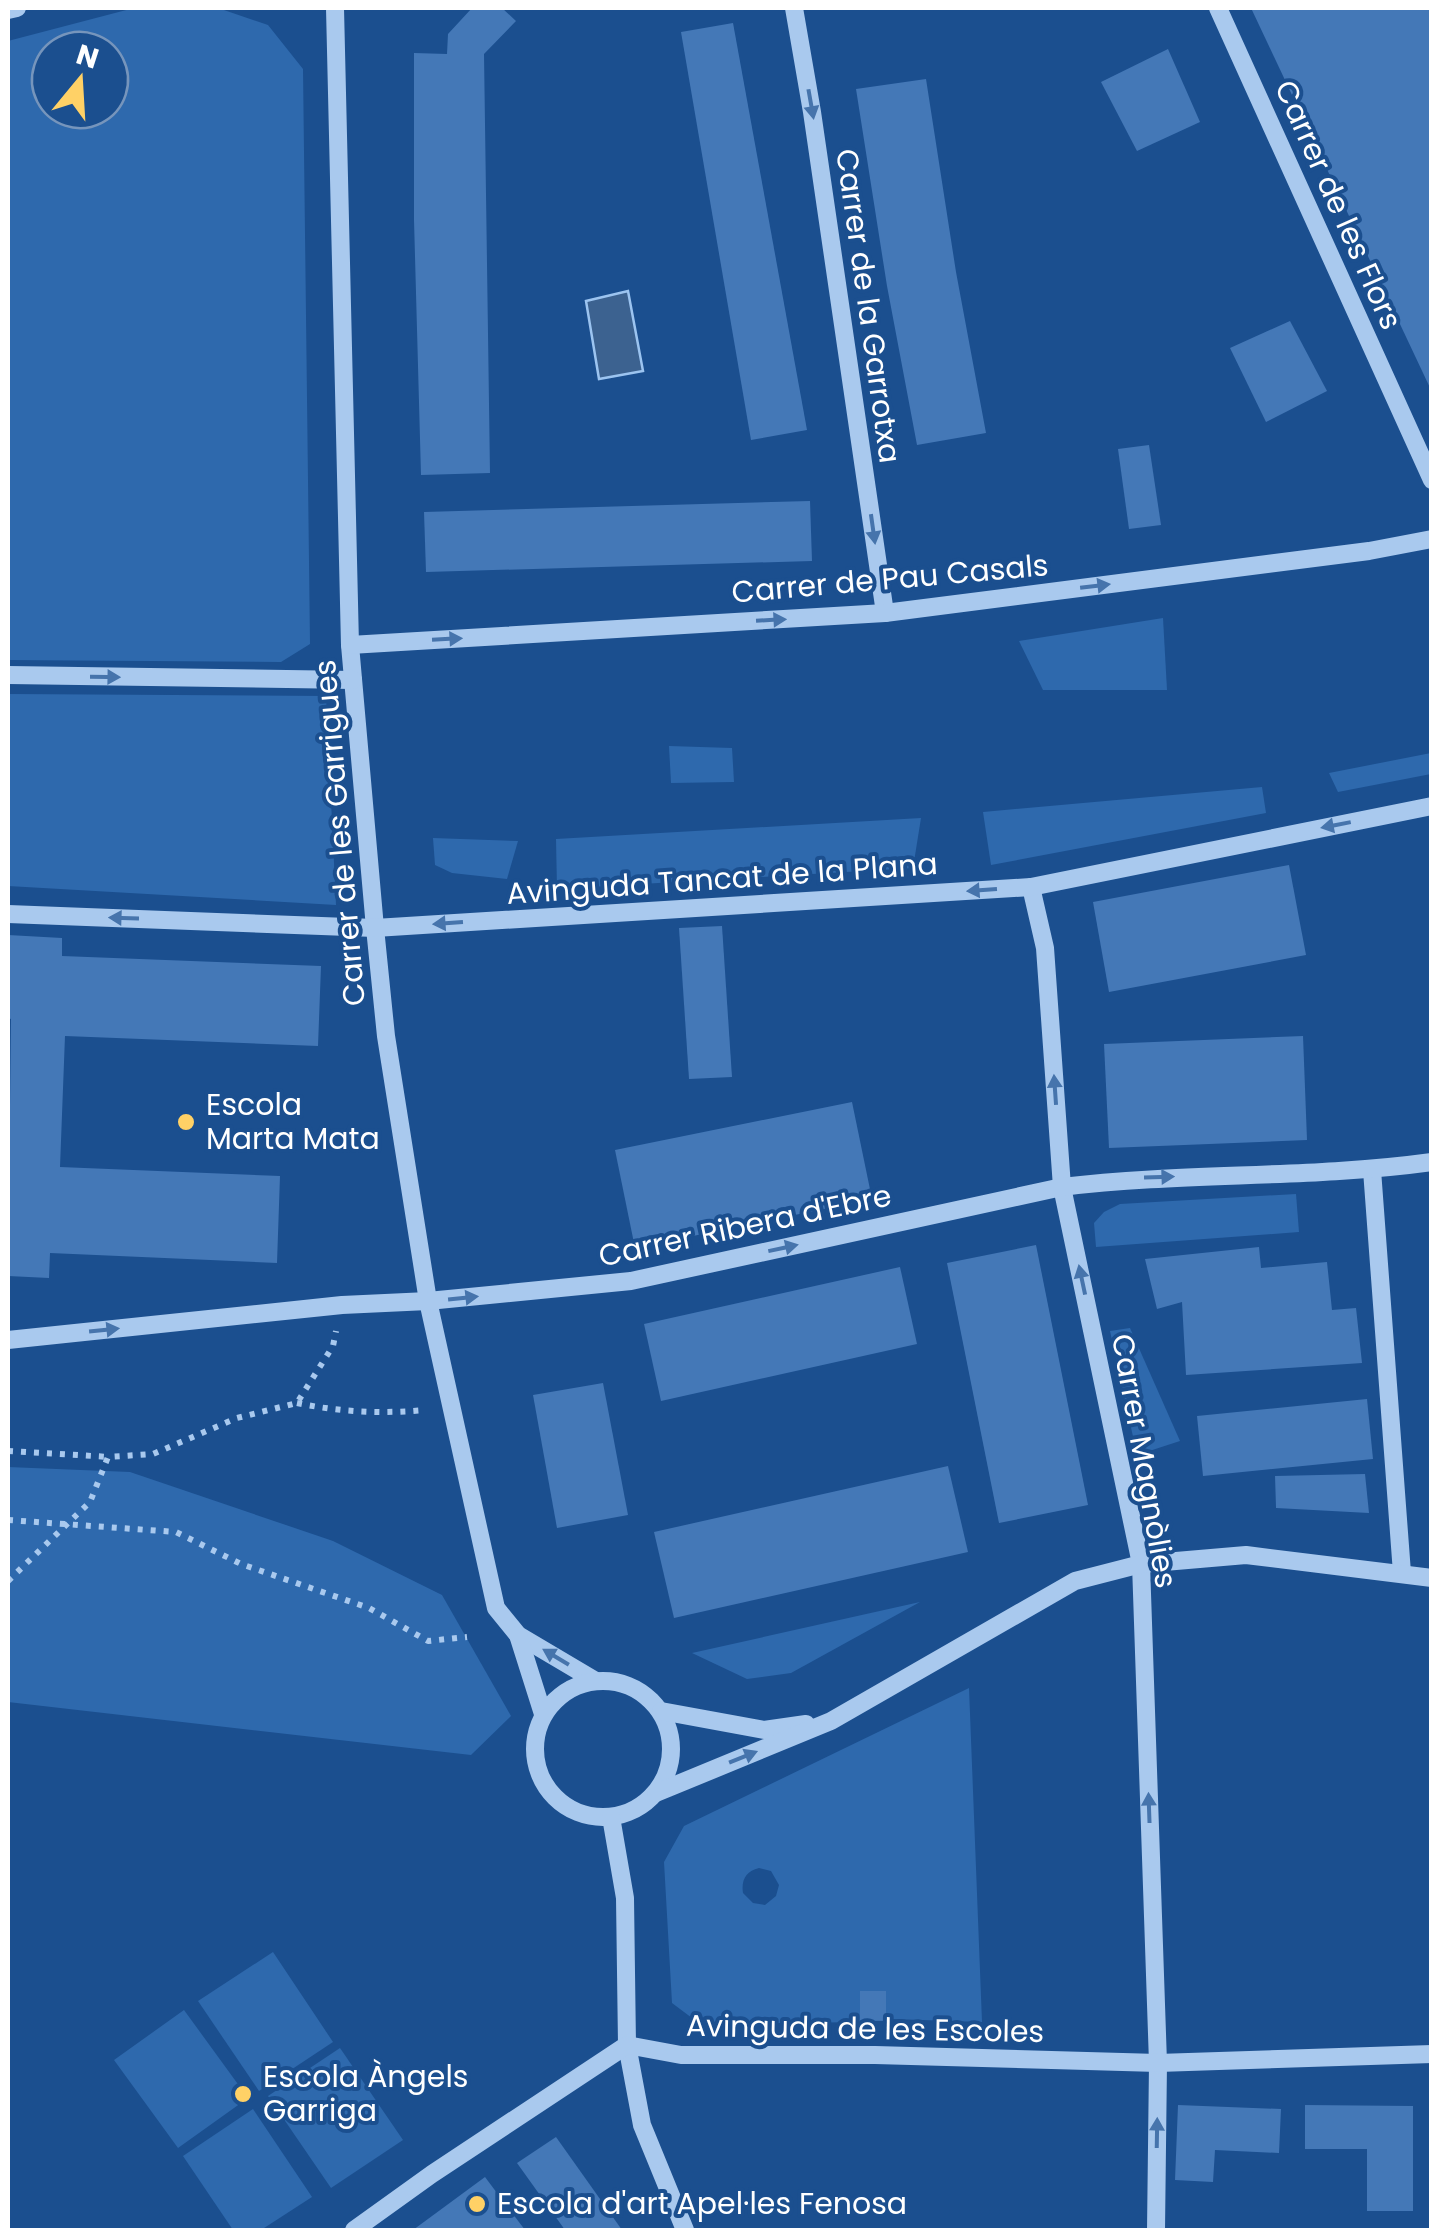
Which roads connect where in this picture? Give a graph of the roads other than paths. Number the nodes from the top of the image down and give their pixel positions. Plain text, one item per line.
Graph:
1 (16, 8) edge
2 (334, 8) edge
3 (794, 8) edge
4 (1218, 8) edge
5 (8, 10) edge
6 (1432, 480) edge
7 (1432, 539) edge
8 (885, 613) junction
9 (350, 645) junction
10 (8, 675) edge
11 (353, 680) junction
12 (1432, 806) edge
13 (1031, 887) junction
14 (8, 914) edge
15 (375, 928) junction
16 (1432, 1162) edge
17 (1372, 1170) junction
18 (1062, 1187) junction
19 (428, 1301) junction
20 (8, 1340) edge
21 (1141, 1564) junction
22 (1402, 1573) junction
23 (1432, 1578) edge
24 (518, 1635) junction
25 (594, 1680) junction
26 (661, 1711) junction
27 (543, 1714) junction
28 (831, 1721) junction
29 (656, 1793) junction
30 (612, 1817) junction
31 (627, 2046) junction
32 (1432, 2054) edge
33 (1158, 2064) junction
34 (354, 2230) edge
35 (685, 2230) edge
36 (1156, 2230) edge

1 - 5 street
2 - 9 street, Carrer de les Garrigues
3 -> 8 street, Carrer de la Garrotxa
4 - 6 street, Carrer de les Flors
8 -> 7 street, Carrer de Pau Casals
9 -> 8 street, Carrer de Pau Casals
9 - 11 street, Carrer de les Garrigues
10 -> 11 street
11 - 15 street, Carrer de les Garrigues
12 -> 13 street, Avinguda Tancat de la Plana
13 -> 15 street, Avinguda Tancat de la Plana
18 -> 13 street, Carrer Magnòlies
15 -> 14 street, Avinguda Tancat de la Plana
15 - 19 street, Carrer de les Garrigues
16 - 17 street, Carrer Ribera d'Ebre
18 -> 17 street, Carrer Ribera d'Ebre
17 - 22 street
19 -> 18 street, Carrer Ribera d'Ebre
21 -> 18 street, Carrer Magnòlies
20 -> 19 street, Carrer Ribera d'Ebre
19 - 24 street, Carrer de les Garrigues
21 - 22 street
21 - 28 street
33 -> 21 street, Carrer Magnòlies
22 - 23 street
25 -> 24 street, Carrer de les Garrigues
24 - 27 street, Carrer de les Garrigues
25 - 26 street
25 - 27 street
26 - 28 street
26 - 29 street
27 - 30 street
29 -> 28 street
29 - 30 street
30 - 31 street
31 - 33 street, Avinguda de les Escoles
31 - 34 street
31 - 35 street
32 - 33 street, Avinguda de les Escoles
36 -> 33 street, Carrer Magnòlies

